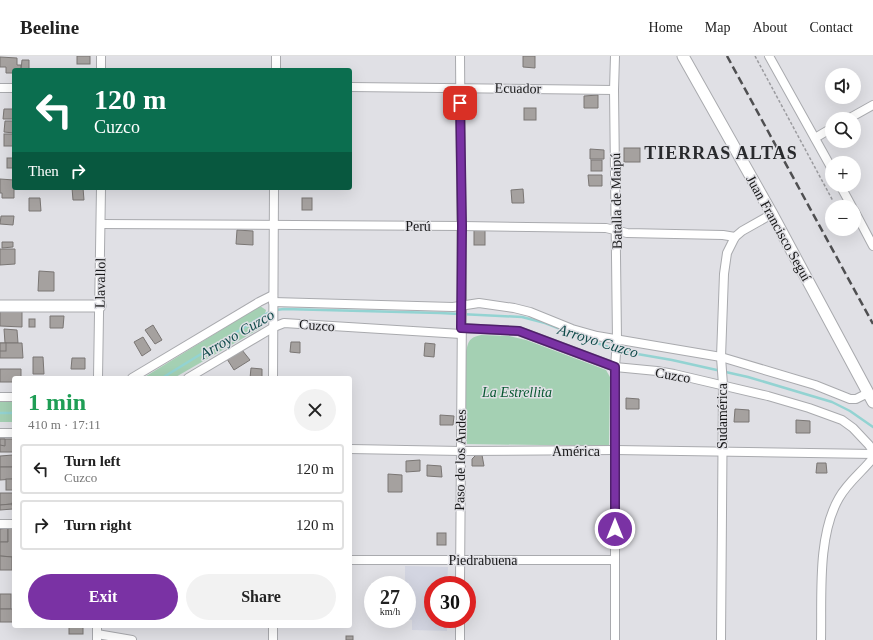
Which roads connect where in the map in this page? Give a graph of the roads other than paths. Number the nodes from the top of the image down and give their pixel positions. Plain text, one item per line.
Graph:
1 (101, 56) edge
2 (276, 56) edge
3 (460, 56) edge
4 (615, 56) edge
5 (682, 56) edge
6 (769, 56) edge
7 (101, 68) edge
8 (276, 68) edge
9 (352, 87) edge
10 (0, 88) edge
11 (12, 88) edge
12 (460, 88) junction
13 (614, 90) junction
14 (873, 105) edge
15 (860, 112) edge
16 (825, 132) edge
17 (815, 138) junction
18 (825, 156) edge
19 (101, 190) edge
20 (274, 190) edge
21 (772, 214) junction
22 (861, 223) edge
23 (101, 224) junction
24 (273, 225) junction
25 (462, 226) junction
26 (616, 230) junction
27 (735, 237) junction
28 (873, 244) edge
29 (273, 301) junction
30 (0, 306) edge
31 (100, 306) junction
32 (462, 312) junction
33 (274, 328) junction
34 (461, 331) junction
35 (617, 342) junction
36 (722, 360) junction
37 (615, 367) junction
38 (98, 376) edge
39 (135, 376) edge
40 (191, 376) edge
41 (273, 376) edge
42 (723, 381) junction
43 (0, 397) edge
44 (12, 397) edge
45 (870, 397) edge
46 (0, 433) edge
47 (12, 433) edge
48 (352, 450) edge
49 (615, 450) junction
50 (461, 451) junction
51 (873, 451) edge
52 (722, 452) junction
53 (873, 454) edge
54 (873, 458) edge
55 (0, 524) edge
56 (12, 524) edge
57 (352, 560) edge
58 (459, 560) junction
59 (615, 560) junction
60 (460, 576) edge
61 (273, 628) edge
62 (460, 628) edge
63 (97, 633) edge
64 (132, 640) edge
65 (273, 640) edge
66 (460, 640) edge
67 (616, 640) edge
68 (721, 640) edge
69 (821, 640) edge

1 - 7 street
2 - 8 street
3 - 12 street
4 - 13 street, Batalla de Maipú
5 - 21 street, Juan Francisco Seguí
6 - 17 street
9 - 12 street, Ecuador
10 - 11 street
12 - 13 street, Ecuador
12 - 25 street
13 - 26 street, Batalla de Maipú
14 - 15 street
16 - 17 street
17 - 18 street
19 - 23 street, Llavallol
20 - 24 street
21 - 27 street
21 - 45 street, Juan Francisco Seguí
22 - 28 street
23 - 24 street, Perú
23 - 31 street, Llavallol
24 - 25 street, Perú
24 - 29 street
25 - 26 street, Perú
25 - 32 street
26 - 27 street, Perú
26 - 35 street, Batalla de Maipú
27 - 36 street, Sudamérica
29 - 32 street
29 - 33 street
29 - 39 street
30 - 31 street
31 - 38 street, Llavallol
32 - 34 street, Paso de los Andes
32 - 35 street
33 - 34 street, Cuzco
33 - 40 street, Cuzco
33 - 41 street
34 - 37 street, Cuzco
34 - 50 street, Paso de los Andes
35 - 36 street
35 - 37 street, Batalla de Maipú
36 - 42 street, Sudamérica
36 - 45 street
37 - 42 street, Cuzco
37 - 49 street
42 - 51 street, Cuzco
42 - 52 street, Sudamérica
43 - 44 street
46 - 47 street
48 - 50 street, América
49 - 50 street, América
49 - 52 street, América
49 - 59 street
50 - 58 street, Paso de los Andes
52 - 53 street, América
52 - 68 street, Sudamérica
54 - 69 street
55 - 56 street
57 - 58 street, Piedrabuena
58 - 59 street, Piedrabuena
58 - 60 street, Paso de los Andes
59 - 67 street
61 - 65 street
62 - 66 street
63 - 64 street

